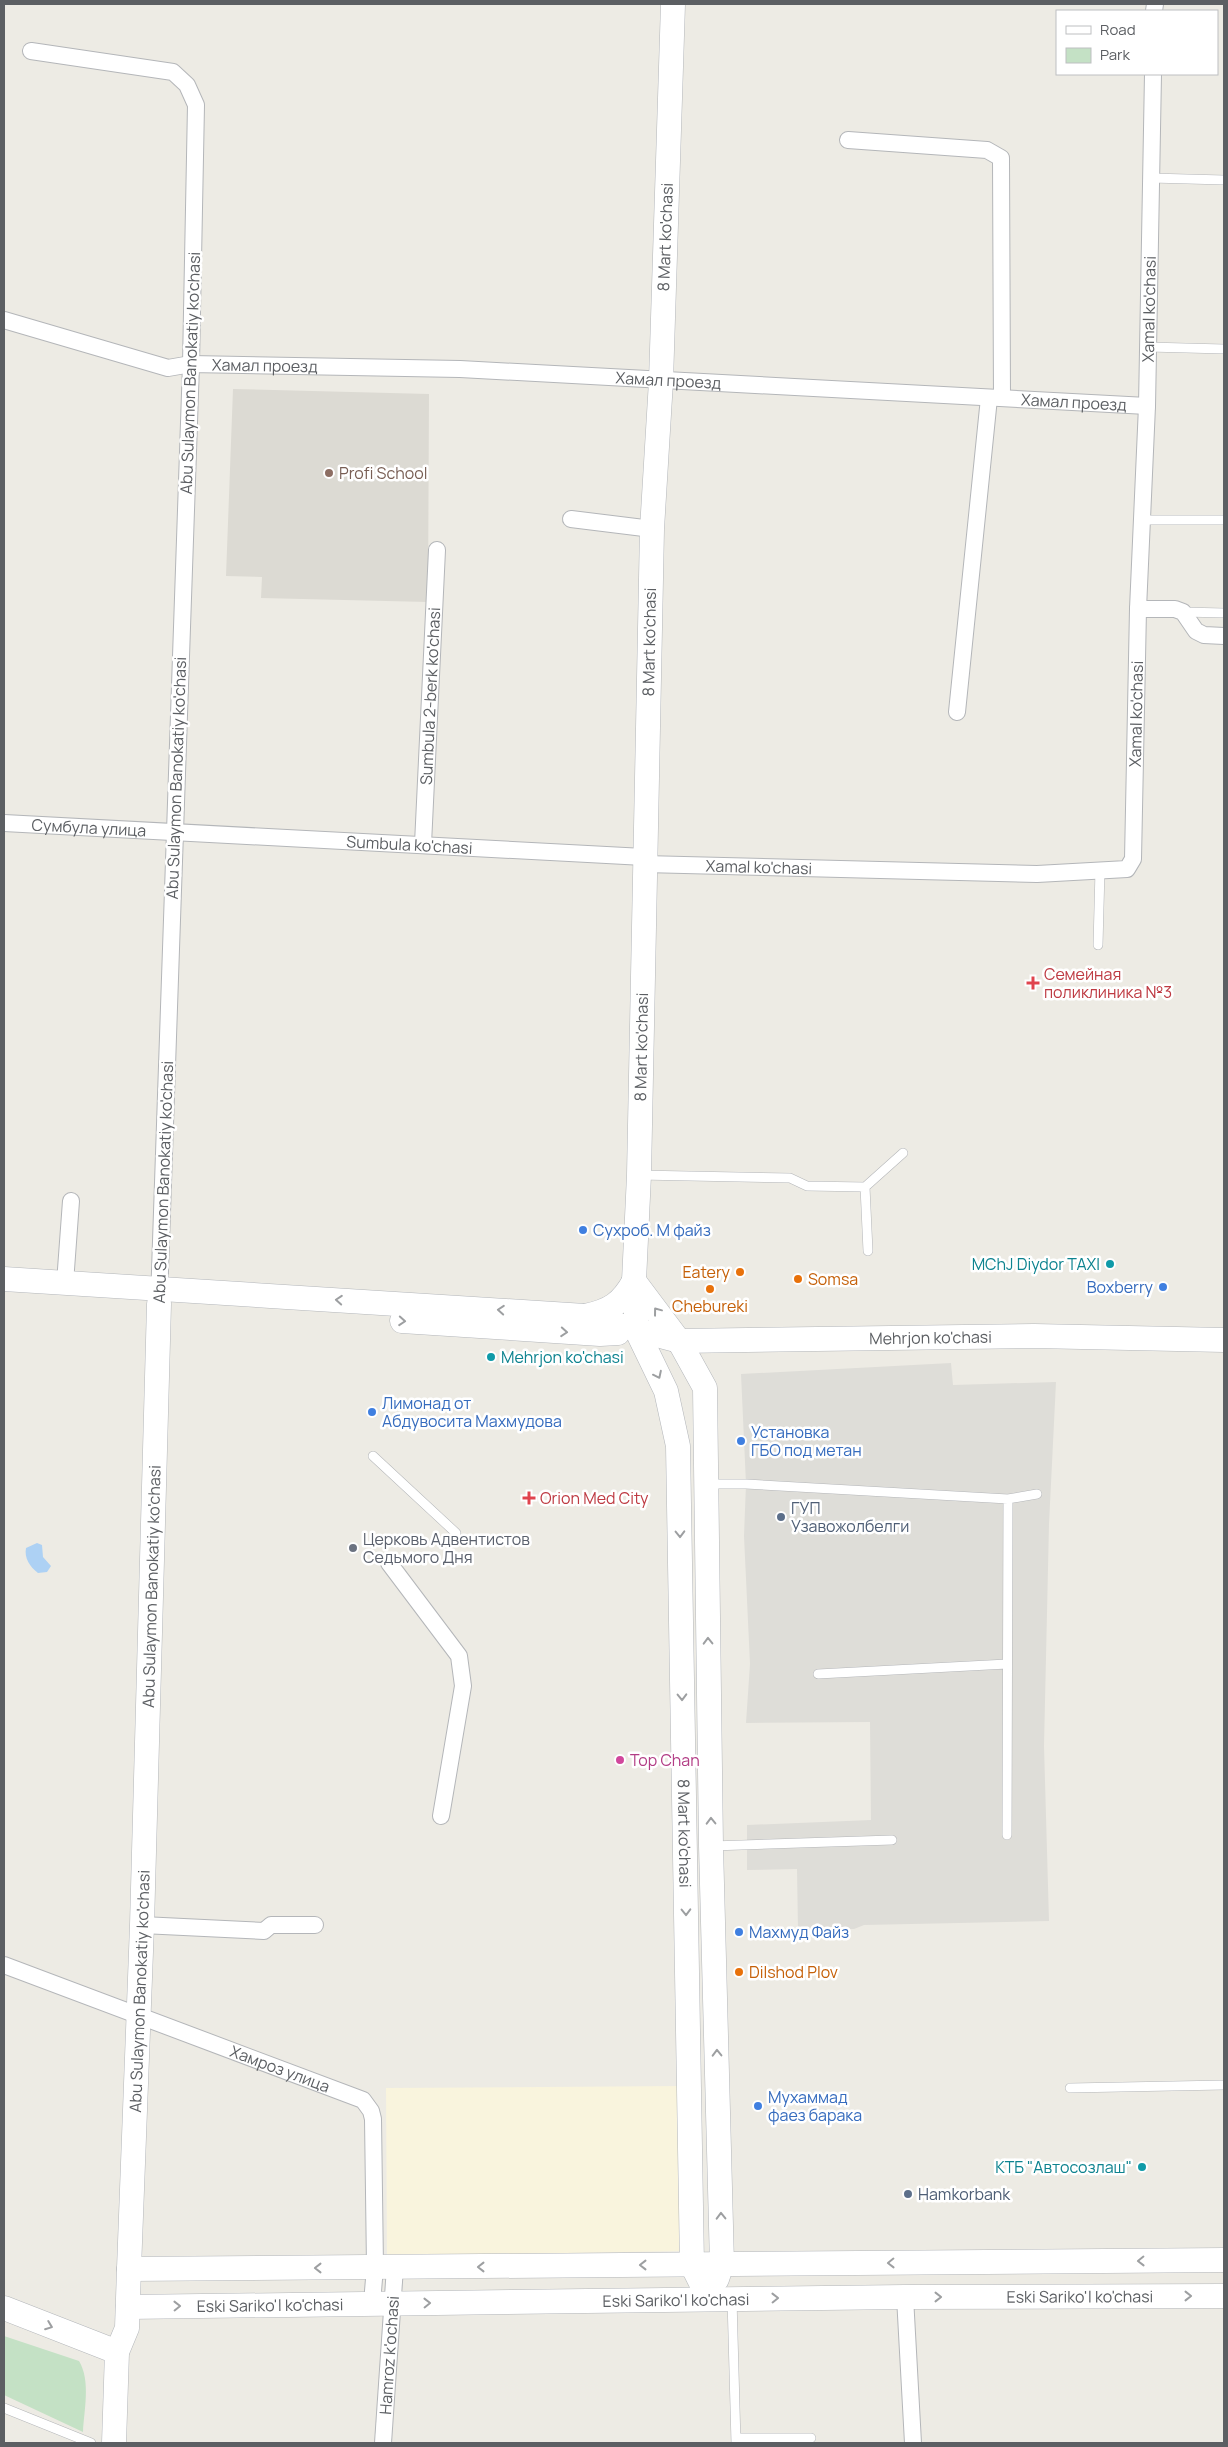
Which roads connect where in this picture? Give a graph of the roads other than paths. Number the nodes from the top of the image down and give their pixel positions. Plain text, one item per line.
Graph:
1 (673, 4) edge
2 (31, 51) dead end
3 (1153, 75) edge
4 (848, 140) dead end
5 (1151, 178) junction
6 (1224, 180) edge
7 (4, 320) edge
8 (1148, 347) junction
9 (1224, 349) edge
10 (191, 364) junction
11 (661, 381) junction
12 (996, 398) junction
13 (1147, 406) junction
14 (571, 518) dead end
15 (1142, 520) junction
16 (1224, 520) edge
17 (652, 528) junction
18 (438, 550) dead end
19 (1138, 609) junction
20 (1183, 612) junction
21 (1224, 613) edge
22 (1224, 636) edge
23 (957, 712) dead end
24 (4, 823) edge
25 (174, 834) junction
26 (423, 844) junction
27 (644, 861) junction
28 (1100, 870) junction
29 (1098, 944) dead end
30 (903, 1153) dead end
31 (638, 1175) junction
32 (865, 1187) junction
33 (71, 1200) dead end
34 (868, 1251) dead end
35 (4, 1279) edge
36 (634, 1281) junction
37 (65, 1283) junction
38 (4, 1294) edge
39 (159, 1297) junction
40 (585, 1316) junction
41 (637, 1331) junction
42 (1224, 1340) edge
43 (680, 1341) junction
44 (742, 1341) junction
45 (705, 1388) junction
46 (373, 1456) dead end
47 (706, 1484) junction
48 (1037, 1494) dead end
49 (1008, 1499) junction
50 (456, 1534) dead end
51 (389, 1564) dead end
52 (1007, 1664) junction
53 (818, 1674) dead end
54 (441, 1816) dead end
55 (1007, 1835) dead end
56 (892, 1840) dead end
57 (711, 1846) junction
58 (142, 1924) junction
59 (315, 1926) dead end
60 (4, 1965) edge
61 (139, 2017) junction
62 (1224, 2085) edge
63 (1070, 2088) dead end
64 (1224, 2260) edge
65 (722, 2264) junction
66 (692, 2265) junction
67 (385, 2267) junction
68 (130, 2269) junction
69 (1224, 2296) edge
70 (905, 2297) junction
71 (721, 2299) junction
72 (382, 2303) junction
73 (128, 2307) junction
74 (4, 2308) edge
75 (117, 2352) junction
76 (4, 2408) edge
77 (811, 2438) dead end
78 (736, 2441) edge
79 (91, 2443) edge
80 (114, 2443) edge
81 (383, 2443) edge
82 (913, 2443) edge

1 - 11 street, 8 Mart ko'chasi
2 - 10 street, Abu Sulaymon Banokatiy ko'chasi
3 - 5 street, Xamal ko'chasi
4 - 12 street
5 - 6 lane
5 - 8 street, Xamal ko'chasi
7 - 10 street, Хамал проезд
8 - 9 lane
8 - 13 street, Xamal ko'chasi
10 - 11 street, Хамал проезд
10 - 25 street, Abu Sulaymon Banokatiy ko'chasi
11 - 12 street, Хамал проезд
11 - 17 street, 8 Mart ko'chasi
12 - 13 street, Хамал проезд
12 - 23 street
13 - 15 street, Xamal ko'chasi
14 - 17 street
15 - 16 lane
15 - 19 street, Xamal ko'chasi
17 - 27 street, 8 Mart ko'chasi
18 - 26 street, Sumbula 2-berk ko'chasi
19 - 20 street
19 - 28 street, Xamal ko'chasi
20 - 21 lane
20 - 22 street
24 - 25 street, Сумбула улица
25 - 26 street, Sumbula ko'chasi
25 - 39 street, Abu Sulaymon Banokatiy ko'chasi
26 - 27 street, Sumbula ko'chasi
27 - 28 street, Xamal ko'chasi
27 - 31 street, 8 Mart ko'chasi
28 - 29 lane
30 - 32 lane
31 - 32 lane
31 - 36 street, 8 Mart ko'chasi
32 - 34 lane
33 - 37 street
35 - 37 street, Mehrjon ko'chasi
36 - 40 street
36 - 41 street, 8 Mart ko'chasi
43 -> 36 street, 8 Mart ko'chasi
37 - 39 street, Mehrjon ko'chasi
38 - 39 street, Mehrjon ko'chasi
40 -> 39 street, Mehrjon ko'chasi
39 -> 41 street, Mehrjon ko'chasi
39 - 58 street, Abu Sulaymon Banokatiy ko'chasi
40 - 41 street, Mehrjon ko'chasi
41 - 43 street, Mehrjon ko'chasi
41 -> 66 street, 8 Mart ko'chasi
42 - 44 street, Mehrjon ko'chasi
43 - 44 street, Mehrjon ko'chasi
43 - 45 street, 8 Mart ko'chasi
44 - 45 street
45 - 47 street, 8 Mart ko'chasi
46 - 50 lane
47 - 49 lane
57 -> 47 street, 8 Mart ko'chasi
48 - 49 lane
49 - 52 lane
51 - 54 street
52 - 53 lane
52 - 55 lane
56 - 57 lane
65 -> 57 street, 8 Mart ko'chasi
58 - 59 street
58 - 61 street, Abu Sulaymon Banokatiy ko'chasi
60 - 61 street, Хамроз улица
61 - 67 street, Хамроз улица
61 - 68 street, Abu Sulaymon Banokatiy ko'chasi
62 - 63 lane
64 -> 65 street
65 - 66 street
65 - 71 street
66 -> 67 street
66 - 71 street, 8 Mart ko'chasi
67 -> 68 street
67 - 72 street, Hamroz k'ochasi
68 - 73 street, Abu Sulaymon Banokatiy ko'chasi
70 -> 69 street, Eski Sariko'l ko'chasi
71 -> 70 street, Eski Sariko'l ko'chasi
70 - 82 street
72 -> 71 street, Eski Sariko'l ko'chasi
71 - 78 lane
73 -> 72 street, Eski Sariko'l ko'chasi
72 - 81 street, Hamroz k'ochasi
73 - 75 street, Abu Sulaymon Banokatiy ko'chasi
74 -> 75 street
75 - 80 street, Abu Sulaymon Banokatiy ko'chasi
76 - 79 lane
77 - 78 lane

